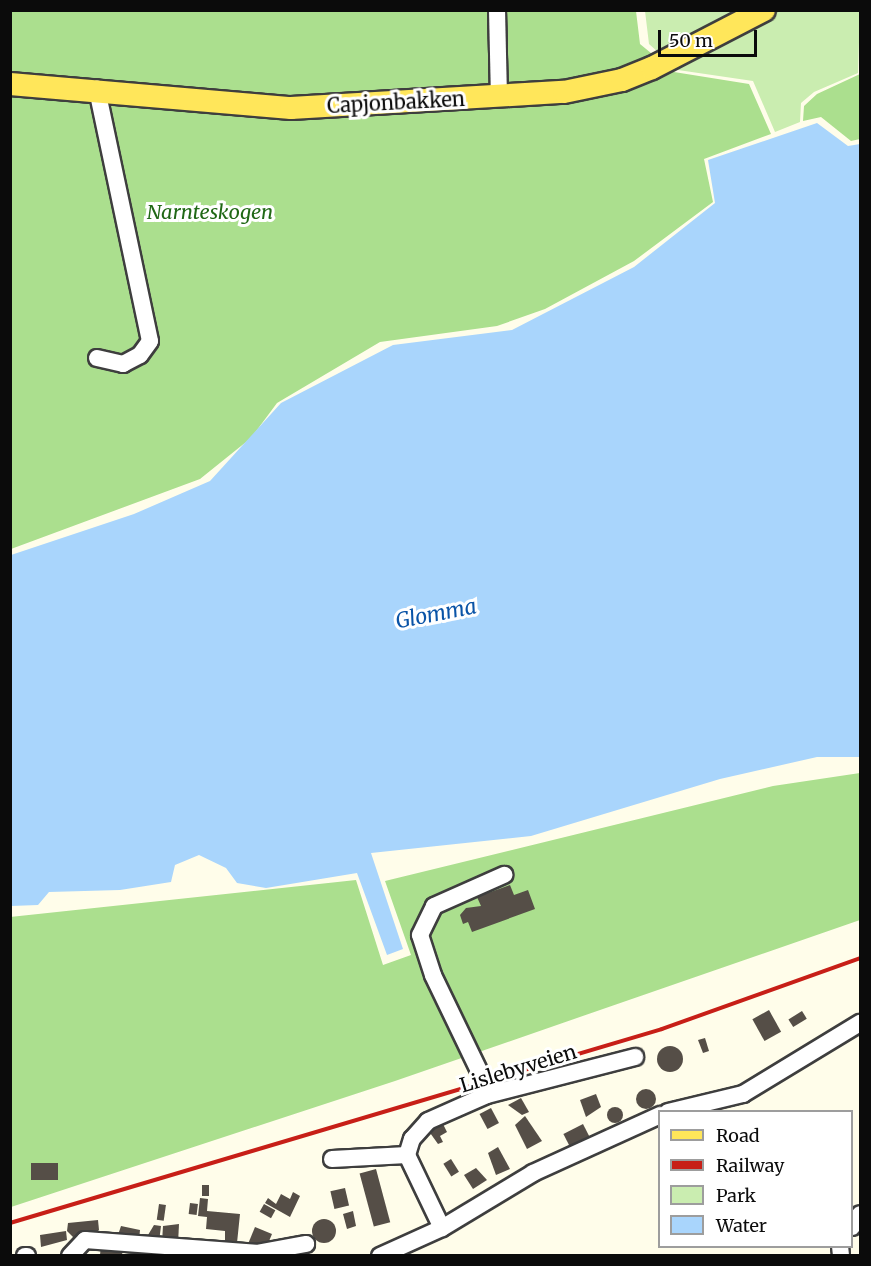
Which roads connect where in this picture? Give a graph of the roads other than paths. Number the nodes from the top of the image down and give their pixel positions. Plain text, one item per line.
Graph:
1 (496, 10) edge
2 (764, 10) edge
3 (10, 84) edge
4 (97, 89) junction
5 (499, 96) junction
6 (97, 358) dead end
7 (504, 874) dead end
8 (861, 1023) edge
9 (634, 1057) dead end
10 (485, 1087) junction
11 (677, 1110) edge
12 (658, 1116) edge
13 (407, 1155) junction
14 (332, 1159) dead end
15 (442, 1228) junction
16 (306, 1244) dead end
17 (70, 1256) edge
18 (380, 1256) edge

1 - 5 street
2 - 5 main road, Capjonbakken
3 - 4 main road, Capjonbakken
4 - 5 main road, Capjonbakken
4 - 6 street
7 - 10 street
8 - 11 street
9 - 10 street, Lislebyveien
10 - 13 street, Lislebyveien
12 - 15 street
13 - 14 street
13 - 15 street
15 - 18 street
16 - 17 street

